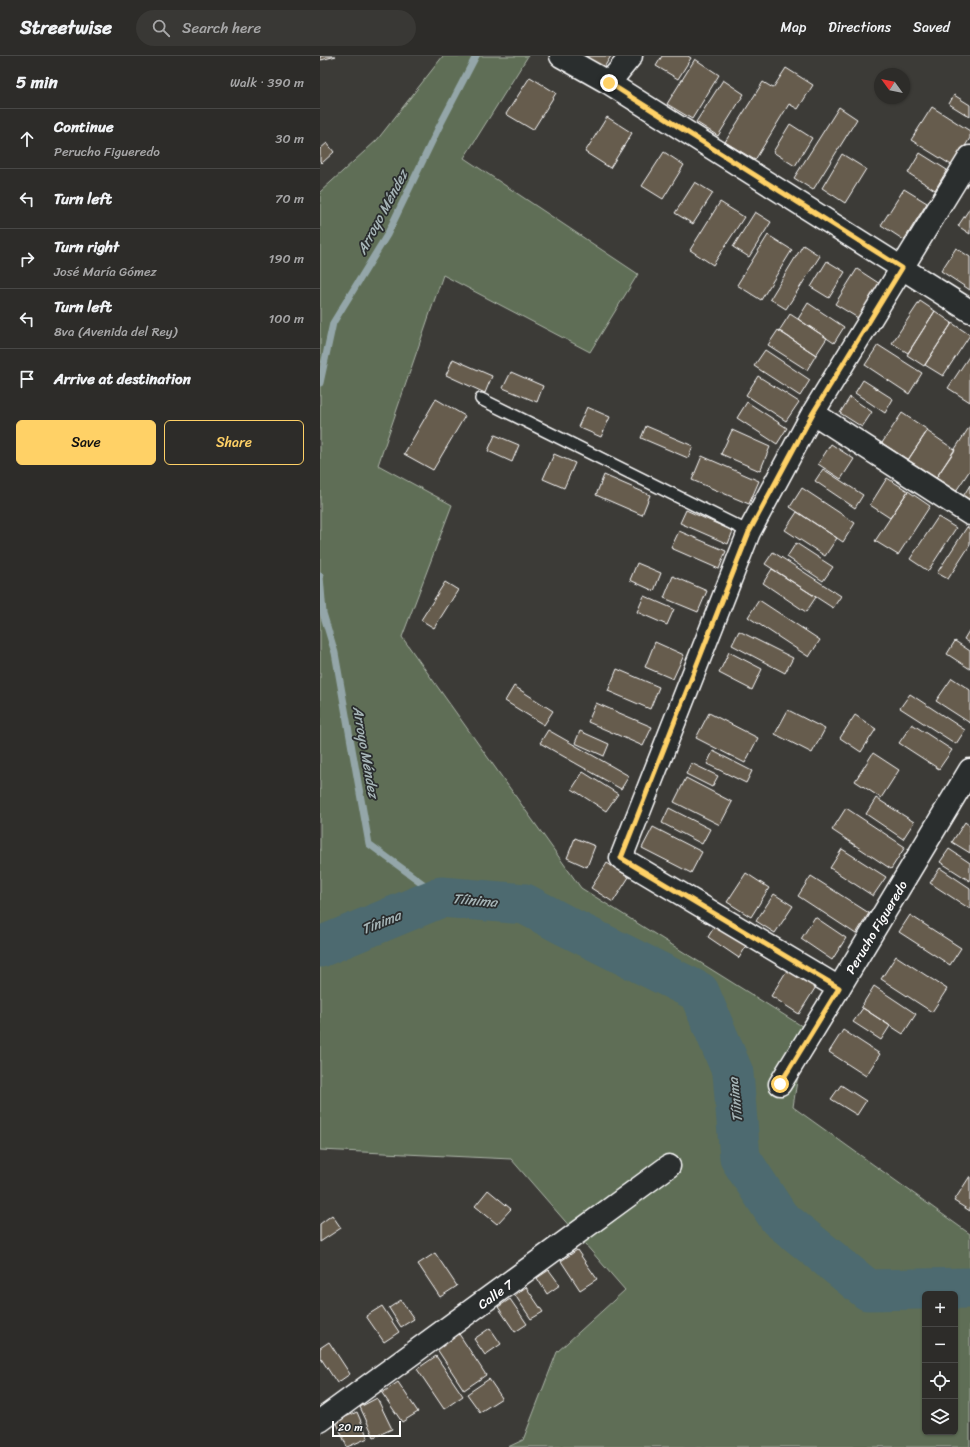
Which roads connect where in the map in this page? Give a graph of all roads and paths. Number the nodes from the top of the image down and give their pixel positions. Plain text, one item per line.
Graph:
1 (561, 56) edge
2 (631, 56) edge
3 (609, 83) junction
4 (970, 157) edge
5 (902, 268) junction
6 (970, 311) edge
7 (482, 399) dead end
8 (813, 413) junction
9 (970, 514) edge
10 (749, 532) junction
11 (970, 770) edge
12 (839, 988) junction
13 (780, 1084) dead end
14 (669, 1166) dead end
15 (320, 1421) edge

1 - 3 street
2 - 3 street
3 - 5 street
4 - 5 street
5 - 6 street
5 - 8 street
7 - 10 lane
8 - 9 street
8 - 10 street
10 - 12 street
11 - 12 street, Perucho Figueredo
12 - 13 street, Perucho Figueredo
14 - 15 street, Calle 7

